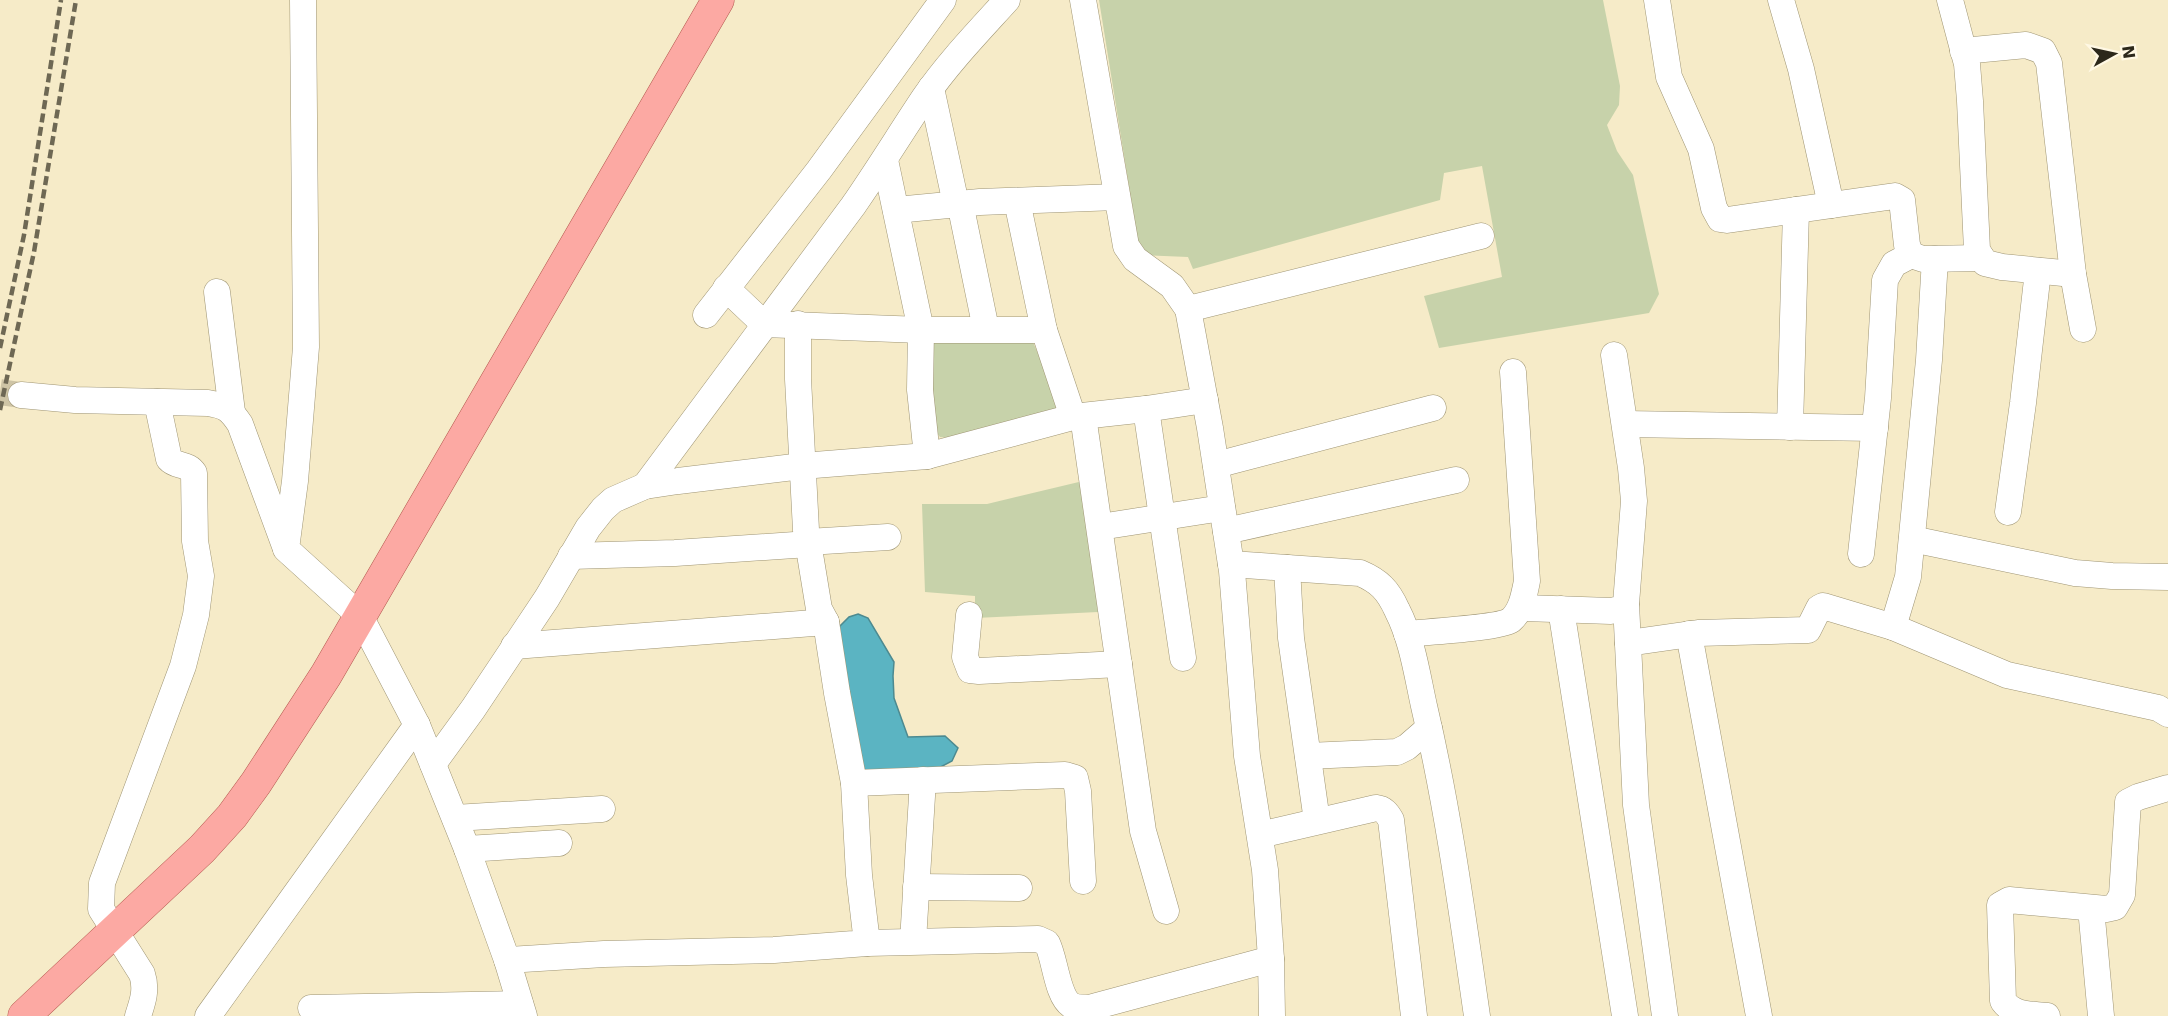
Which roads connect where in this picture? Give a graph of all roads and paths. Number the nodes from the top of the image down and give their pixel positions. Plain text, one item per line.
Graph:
1 (303, 0) edge
2 (718, 0) edge
3 (943, 0) edge
4 (1007, 0) edge
5 (1083, 0) edge
6 (1657, 0) edge
7 (1781, 0) edge
8 (1950, 0) edge
9 (1963, 51) junction
10 (931, 88) junction
11 (885, 160) junction
12 (1117, 197) junction
13 (1017, 201) junction
14 (958, 204) junction
15 (1832, 205) junction
16 (896, 210) junction
17 (1796, 210) junction
18 (1481, 236) dead end
19 (1923, 257) junction
20 (1982, 258) junction
21 (2038, 271) junction
22 (2073, 274) junction
23 (726, 288) junction
24 (217, 292) dead end
25 (1188, 309) junction
26 (706, 315) dead end
27 (764, 324) junction
28 (798, 324) junction
29 (986, 329) junction
30 (2083, 329) dead end
31 (921, 330) junction
32 (1044, 330) junction
33 (1614, 356) dead end
34 (1513, 372) dead end
35 (21, 395) tunnel mouth
36 (1205, 400) junction
37 (157, 402) junction
38 (1433, 408) dead end
39 (1146, 409) junction
40 (232, 412) junction
41 (1078, 417) junction
42 (1625, 424) junction
43 (1790, 427) junction
44 (1875, 428) junction
45 (927, 456) junction
46 (1216, 465) junction
47 (802, 466) junction
48 (1456, 480) dead end
49 (645, 486) junction
50 (2008, 512) dead end
51 (1163, 517) junction
52 (1224, 520) junction
53 (1100, 527) junction
54 (888, 537) dead end
55 (1912, 539) junction
56 (808, 543) junction
57 (286, 549) junction
58 (1861, 554) dead end
59 (571, 556) junction
60 (1231, 564) junction
61 (1287, 568) junction
62 (2168, 577) edge
63 (1626, 604) junction
64 (1521, 608) junction
65 (1561, 609) junction
66 (969, 615) dead end
67 (360, 616) junction
68 (826, 622) junction
69 (1893, 627) junction
70 (1407, 634) junction
71 (1689, 634) junction
72 (1628, 643) junction
73 (514, 646) junction
74 (1183, 658) dead end
75 (1119, 664) junction
76 (2168, 714) edge
77 (417, 725) junction
78 (1429, 728) junction
79 (1308, 756) junction
80 (433, 765) junction
81 (923, 780) junction
82 (854, 783) junction
83 (2168, 788) edge
84 (602, 809) dead end
85 (455, 818) junction
86 (1317, 821) junction
87 (1260, 835) junction
88 (559, 843) dead end
89 (467, 849) junction
90 (1083, 881) dead end
91 (916, 887) junction
92 (1019, 888) dead end
93 (2091, 908) junction
94 (1166, 910) dead end
95 (114, 931) junction
96 (913, 941) junction
97 (867, 944) junction
98 (1271, 959) junction
99 (507, 960) junction
100 (311, 1008) dead end
101 (522, 1010) edge
102 (24, 1016) edge
103 (138, 1016) edge
104 (208, 1016) edge
105 (1272, 1016) edge
106 (1414, 1016) edge
107 (1477, 1016) edge
108 (1625, 1016) edge
109 (1665, 1016) edge
110 (1759, 1016) edge
111 (2047, 1016) edge
112 (2101, 1016) edge

1 - 57 street
2 - 67 main road
3 - 23 street
4 - 10 street
5 - 12 street
6 - 17 street
7 - 15 street
8 - 9 street
9 - 20 street
9 - 22 street
10 - 11 street
10 - 14 street
11 - 16 street
11 - 27 street
12 - 13 street
12 - 25 street
13 - 14 street
13 - 32 street
14 - 16 street
14 - 29 street
15 - 17 street
15 - 19 street
16 - 31 street
17 - 43 street
18 - 25 street
19 - 20 street
19 - 44 street
19 - 55 street
20 - 21 street
21 - 22 street
21 - 50 street
22 - 30 street
23 - 26 street
23 - 27 street
24 - 40 street
25 - 36 street
27 - 28 street
27 - 49 street
28 - 31 street
28 - 47 street
29 - 31 street
29 - 32 street
31 - 45 street
32 - 41 street
33 - 42 street
34 - 64 street
35 - 37 street
36 - 39 street
36 - 46 street
37 - 40 street
37 - 95 street
38 - 46 street
39 - 41 street
39 - 51 street
40 - 57 street
41 - 45 street
41 - 53 street
42 - 43 street
42 - 63 street
43 - 44 street
44 - 58 street
45 - 47 street
46 - 52 street
47 - 49 street
47 - 56 street
48 - 52 street
49 - 59 street
51 - 52 street
51 - 53 street
51 - 74 street
52 - 60 street
53 - 75 street
54 - 56 street
55 - 62 street
55 - 69 street
56 - 59 street
56 - 68 street
57 - 67 street
59 - 73 street
60 - 61 street
60 - 87 street
61 - 70 street
61 - 79 street
63 - 65 street
63 - 72 street
64 - 65 street
64 - 70 street
65 - 108 street
66 - 75 street
67 - 77 street
67 - 95 main road
68 - 73 street
68 - 82 street
69 - 71 street
69 - 76 street
70 - 78 street
71 - 72 street
71 - 110 street
72 - 109 street
73 - 80 street
75 - 94 street
77 - 80 street
77 - 104 street
78 - 79 street
78 - 107 street
79 - 86 street
80 - 85 street
81 - 82 street
81 - 90 street
81 - 91 street
82 - 97 street
83 - 93 street
84 - 85 street
85 - 89 street
86 - 87 street
86 - 106 street
87 - 98 street
88 - 89 street
89 - 99 street
91 - 92 street
91 - 96 street
93 - 111 street
93 - 112 street
95 - 102 main road
95 - 103 street
96 - 97 street
96 - 98 street
97 - 99 street
98 - 105 street
99 - 101 street
100 - 101 street

